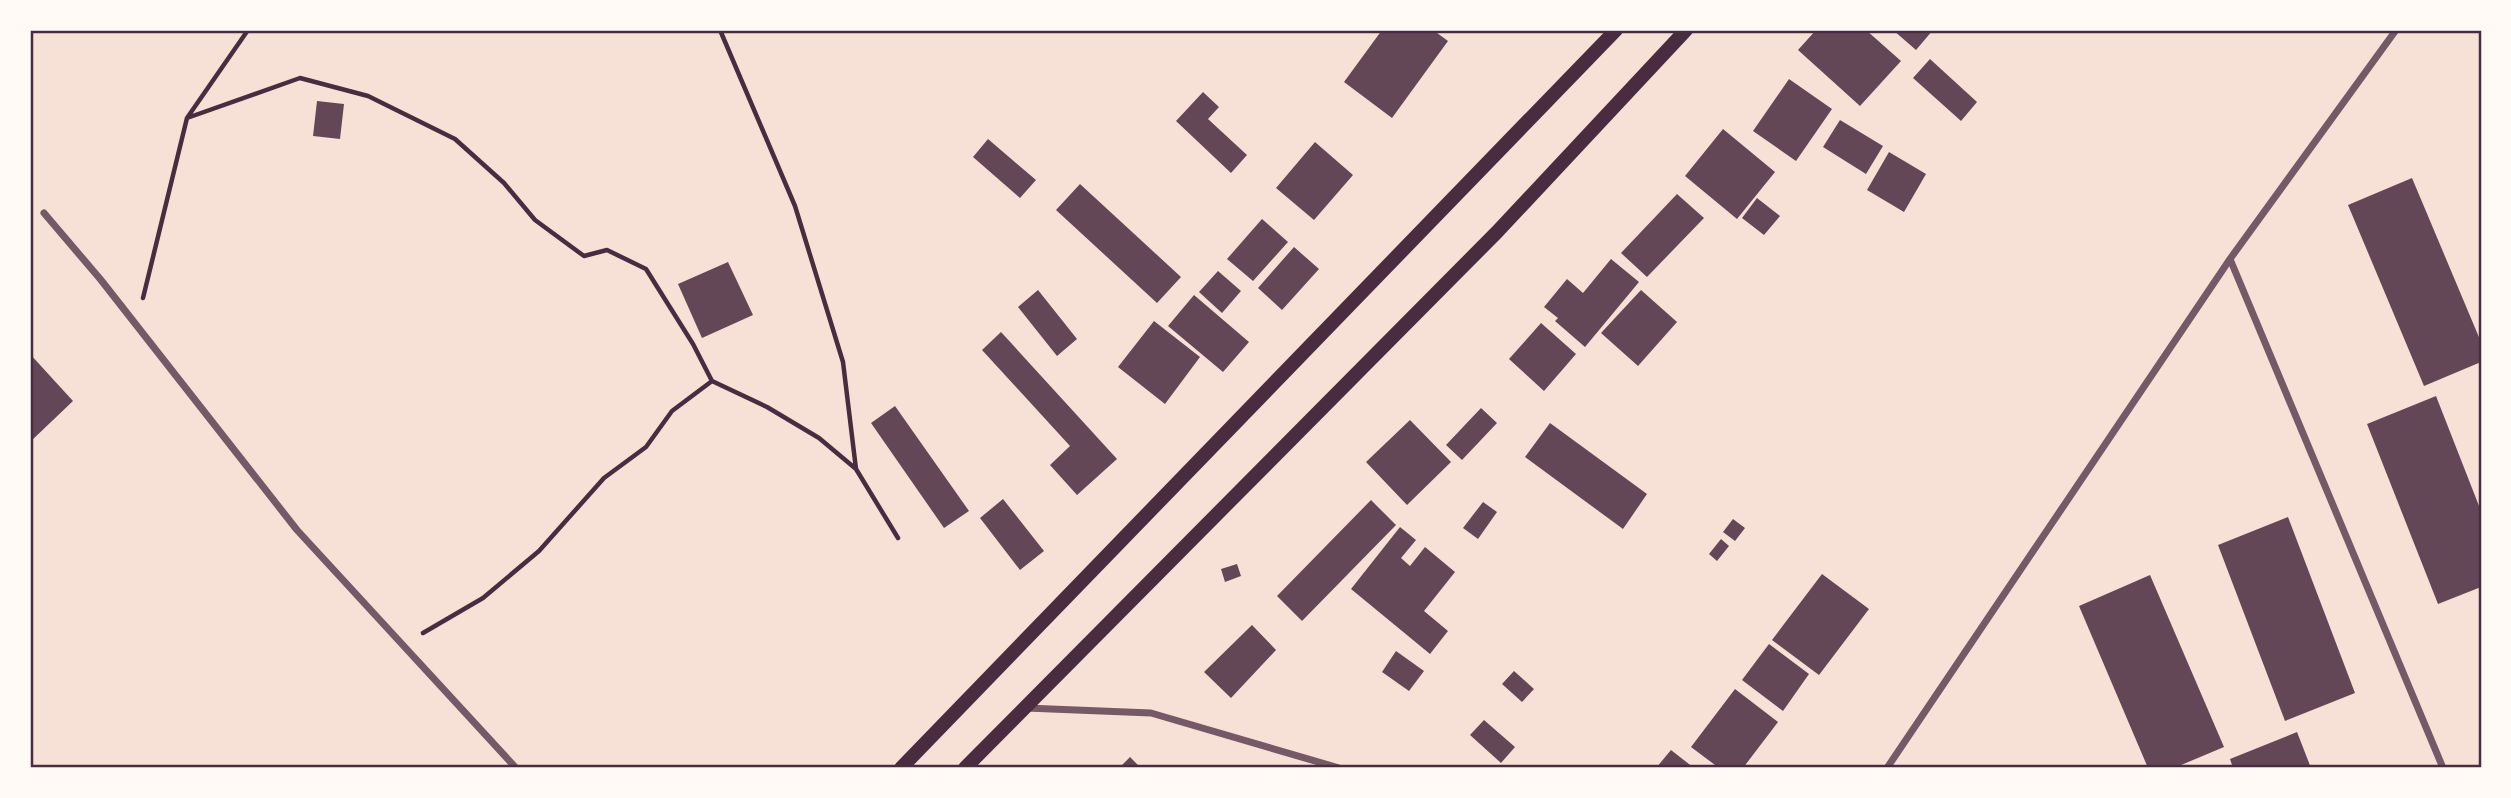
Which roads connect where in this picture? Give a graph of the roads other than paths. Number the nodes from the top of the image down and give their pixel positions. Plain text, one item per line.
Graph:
1 (1615, 30) edge
2 (1686, 30) edge
3 (2396, 30) edge
4 (44, 214) dead end
5 (2230, 259) junction
6 (1023, 708) junction
7 (516, 768) edge
8 (901, 768) edge
9 (965, 768) edge
10 (1339, 768) edge
11 (1887, 768) edge
12 (2443, 768) edge

1 - 8 main road
2 - 6 main road
3 - 5 street
4 - 7 street
5 - 11 street
5 - 12 street
6 - 9 main road
6 - 10 street

